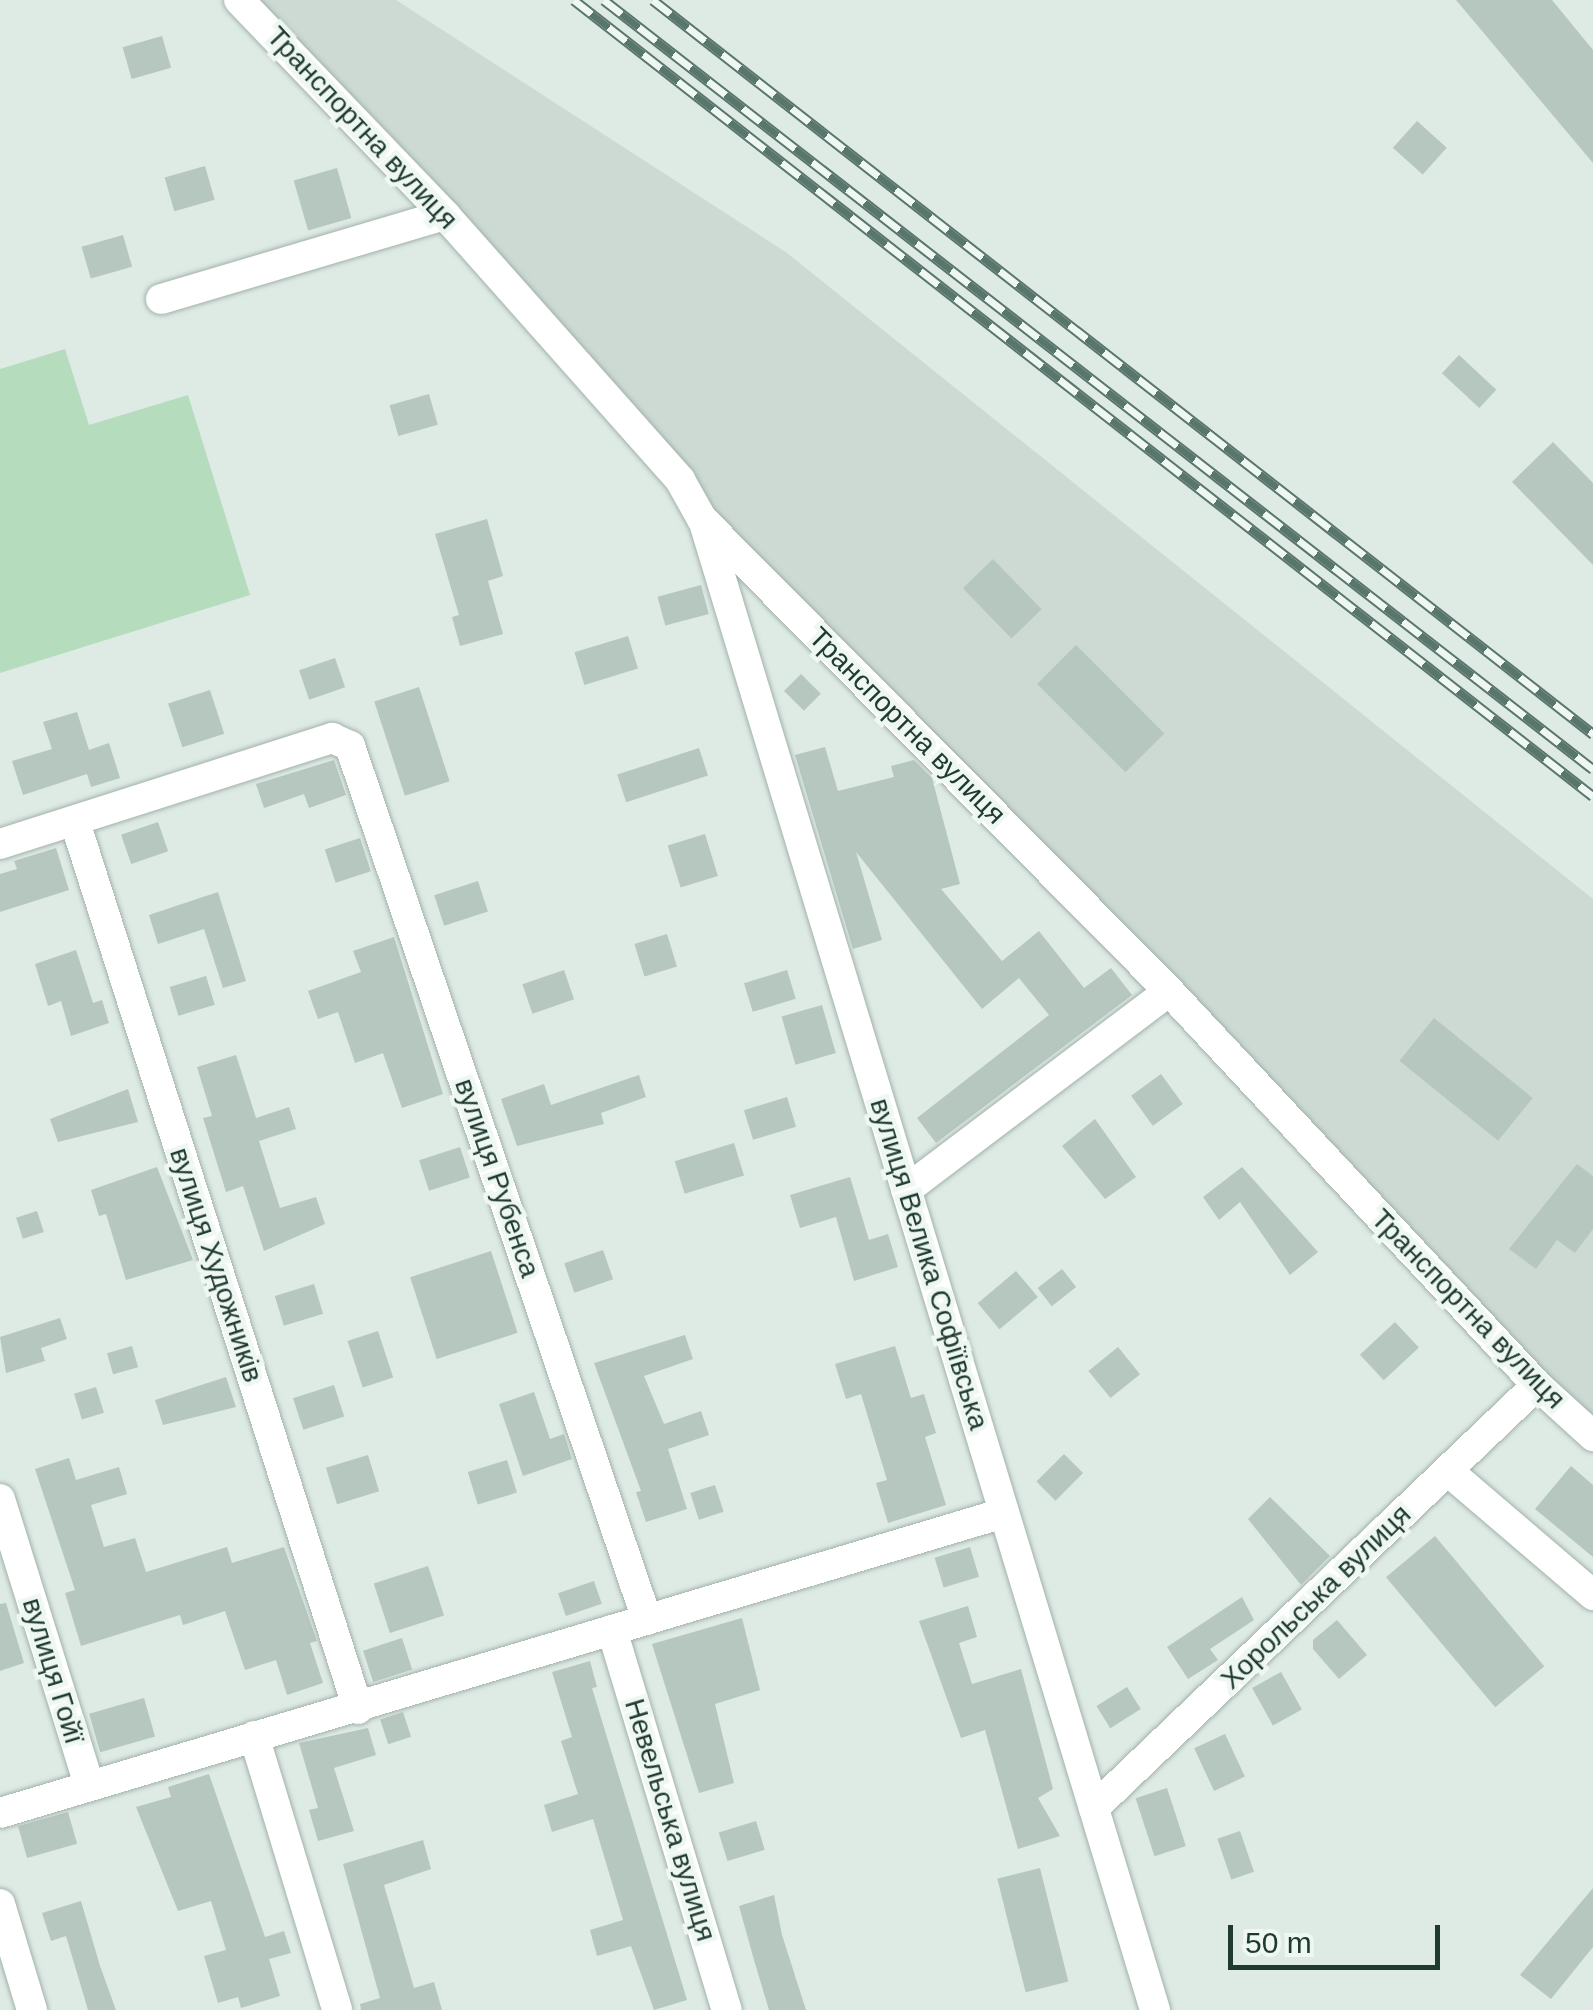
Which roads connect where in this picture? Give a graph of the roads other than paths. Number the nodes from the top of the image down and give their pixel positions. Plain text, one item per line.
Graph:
1 (239, 0) edge
2 (446, 215) junction
3 (161, 299) dead end
4 (702, 518) junction
5 (75, 822) junction
6 (0, 844) edge
7 (1169, 991) junction
8 (906, 1190) junction
9 (1537, 1385) junction
10 (1593, 1436) edge
11 (1448, 1470) junction
12 (1, 1508) edge
13 (1004, 1513) junction
14 (1593, 1595) edge
15 (646, 1620) junction
16 (612, 1630) junction
17 (358, 1708) junction
18 (254, 1736) junction
19 (89, 1786) junction
20 (1094, 1808) junction
21 (0, 1813) edge
22 (0, 1904) edge
23 (32, 2010) edge
24 (337, 2010) edge
25 (727, 2010) edge
26 (1155, 2010) edge

1 - 2 street, Транспортна вулиця
2 - 3 street
2 - 4 street, Транспортна вулиця
4 - 7 street, Транспортна вулиця
4 - 8 street, вулиця Велика Софіївська
5 - 6 street
5 - 15 street, вулиця Рубенса
5 - 17 street, вулиця Художників
7 - 8 street
7 - 9 street, Транспортна вулиця
8 - 13 street, вулиця Велика Софіївська
9 - 10 street, Транспортна вулиця
9 - 11 street, Хорольська вулиця
11 - 14 street
11 - 20 street, Хорольська вулиця
12 - 19 street, вулиця Гойї
13 - 15 street
13 - 20 street, вулиця Велика Софіївська
15 - 16 street
16 - 17 street
16 - 25 street, Невельська вулиця
17 - 18 street
18 - 19 street
18 - 24 street
19 - 21 street
20 - 26 street, вулиця Велика Софіївська
22 - 23 street

